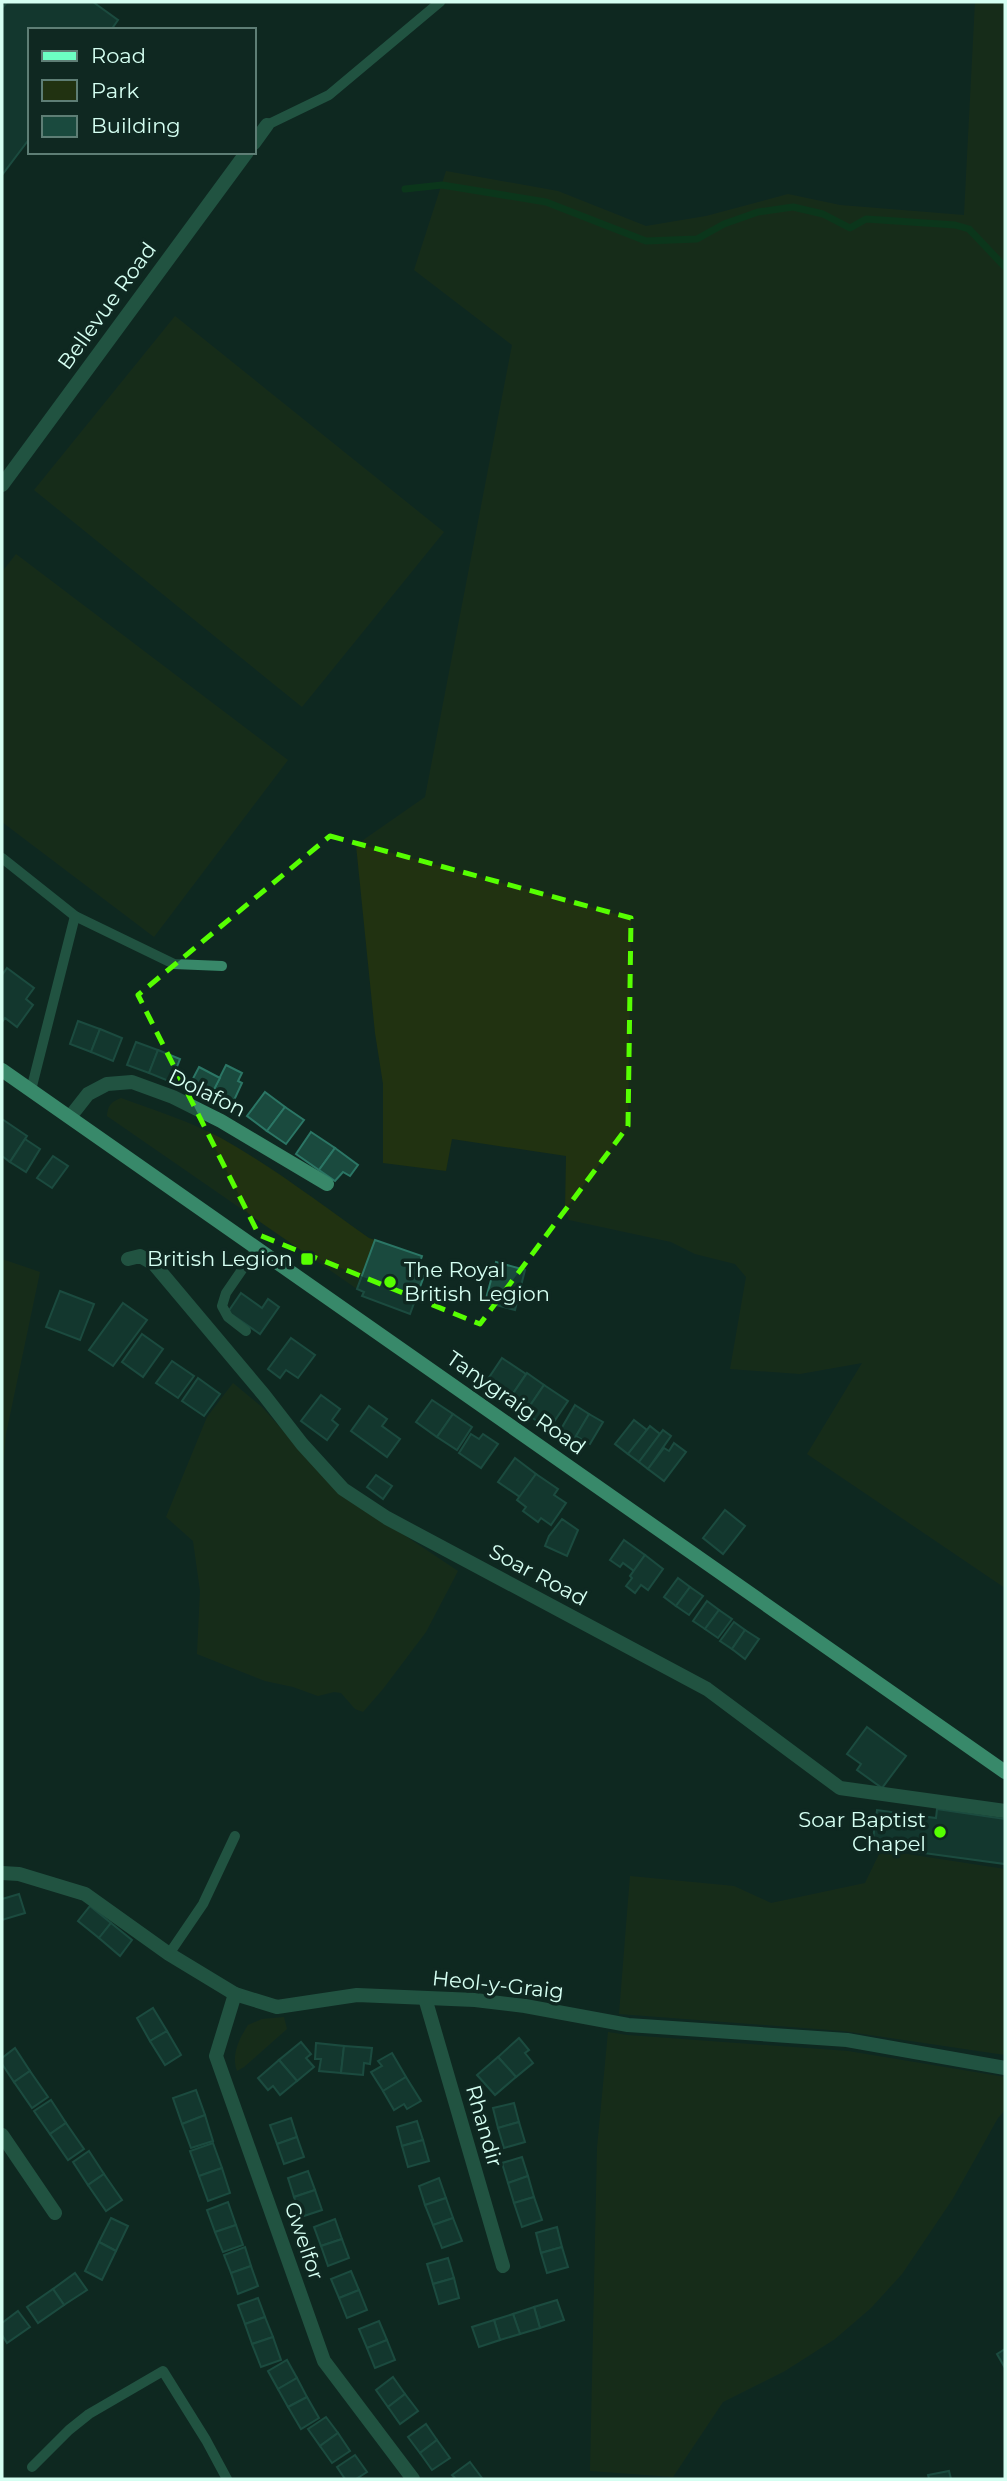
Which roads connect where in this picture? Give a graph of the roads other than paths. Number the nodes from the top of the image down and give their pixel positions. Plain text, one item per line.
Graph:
1 (440, 2) edge
2 (267, 125) joint
3 (256, 140) edge
4 (246, 154) edge
5 (2, 485) edge
6 (2, 858) edge
7 (75, 916) junction
8 (222, 966) dead end
9 (2, 1070) edge
10 (31, 1090) junction
11 (70, 1117) junction
12 (327, 1184) dead end
13 (257, 1248) junction
14 (128, 1259) dead end
15 (246, 1331) dead end
16 (1005, 1772) edge
17 (1005, 1811) edge
18 (235, 1836) dead end
19 (2, 1874) edge
20 (169, 1954) junction
21 (235, 1994) junction
22 (425, 1998) junction
23 (1005, 2068) edge
24 (2, 2135) edge
25 (55, 2213) dead end
26 (503, 2266) dead end
27 (32, 2467) dead end
28 (227, 2479) edge
29 (413, 2479) edge

1 - 2 lane
2 - 3 street
4 - 5 street, Bellevue Road
6 - 7 lane
7 - 8 lane
7 - 10 lane
9 - 10 main road, Tanygraig Road
10 - 11 main road, Tanygraig Road
11 - 12 street, Dolafon
11 - 13 main road, Tanygraig Road
13 - 15 lane
13 - 16 main road, Tanygraig Road
14 - 17 street, Soar Road
18 - 20 lane
19 - 20 street, Heol-y-Graig
20 - 21 street, Heol-y-Graig
21 - 22 street, Heol-y-Graig
21 - 29 street, Gwelfor
22 - 23 street, Heol-y-Graig
22 - 26 street, Rhandir
24 - 25 street
27 - 28 lane

